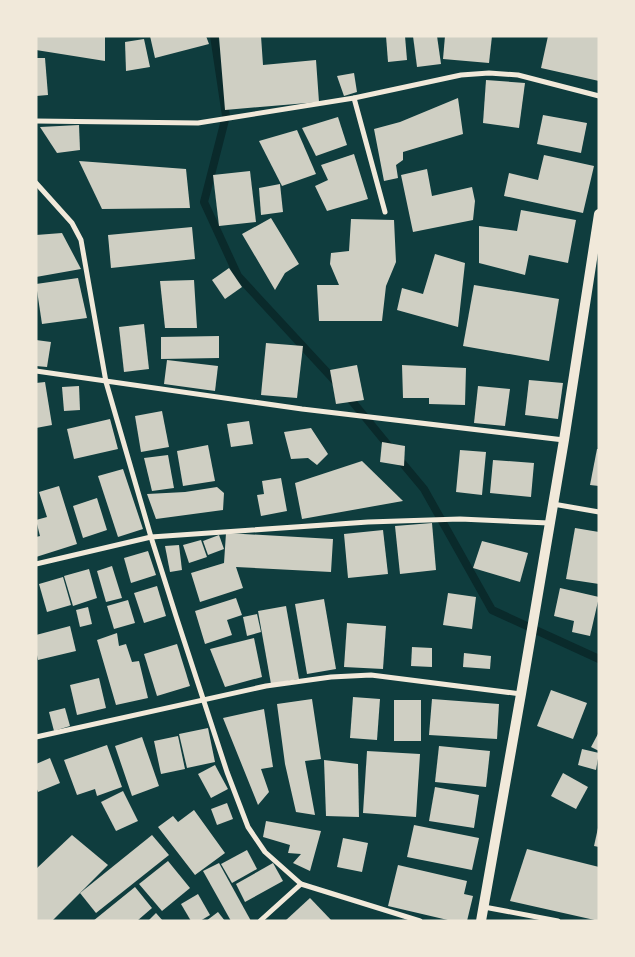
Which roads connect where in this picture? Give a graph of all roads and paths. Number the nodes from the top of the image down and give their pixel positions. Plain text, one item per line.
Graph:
1 (599, 96) edge
2 (354, 98) junction
3 (36, 121) edge
4 (36, 183) edge
5 (385, 212) dead end
6 (599, 214) edge
7 (596, 249) edge
8 (36, 371) edge
9 (106, 382) junction
10 (564, 440) junction
11 (552, 504) junction
12 (599, 512) edge
13 (549, 523) junction
14 (151, 537) junction
15 (36, 564) edge
16 (521, 694) junction
17 (204, 699) junction
18 (36, 738) edge
19 (301, 884) junction
20 (483, 907) junction
21 (260, 921) edge
22 (420, 921) edge
23 (480, 921) edge
24 (558, 921) edge

1 - 2 street
2 - 3 street
2 - 5 street
4 - 9 street
6 - 7 main road
7 - 10 main road
8 - 9 street
9 - 10 street
9 - 14 street
10 - 11 main road
11 - 12 street
11 - 13 main road
13 - 14 street
13 - 16 main road
14 - 15 street
14 - 17 street
16 - 17 street
16 - 20 main road
17 - 18 street
17 - 19 street
19 - 21 street
19 - 22 street
20 - 23 main road
20 - 24 street

